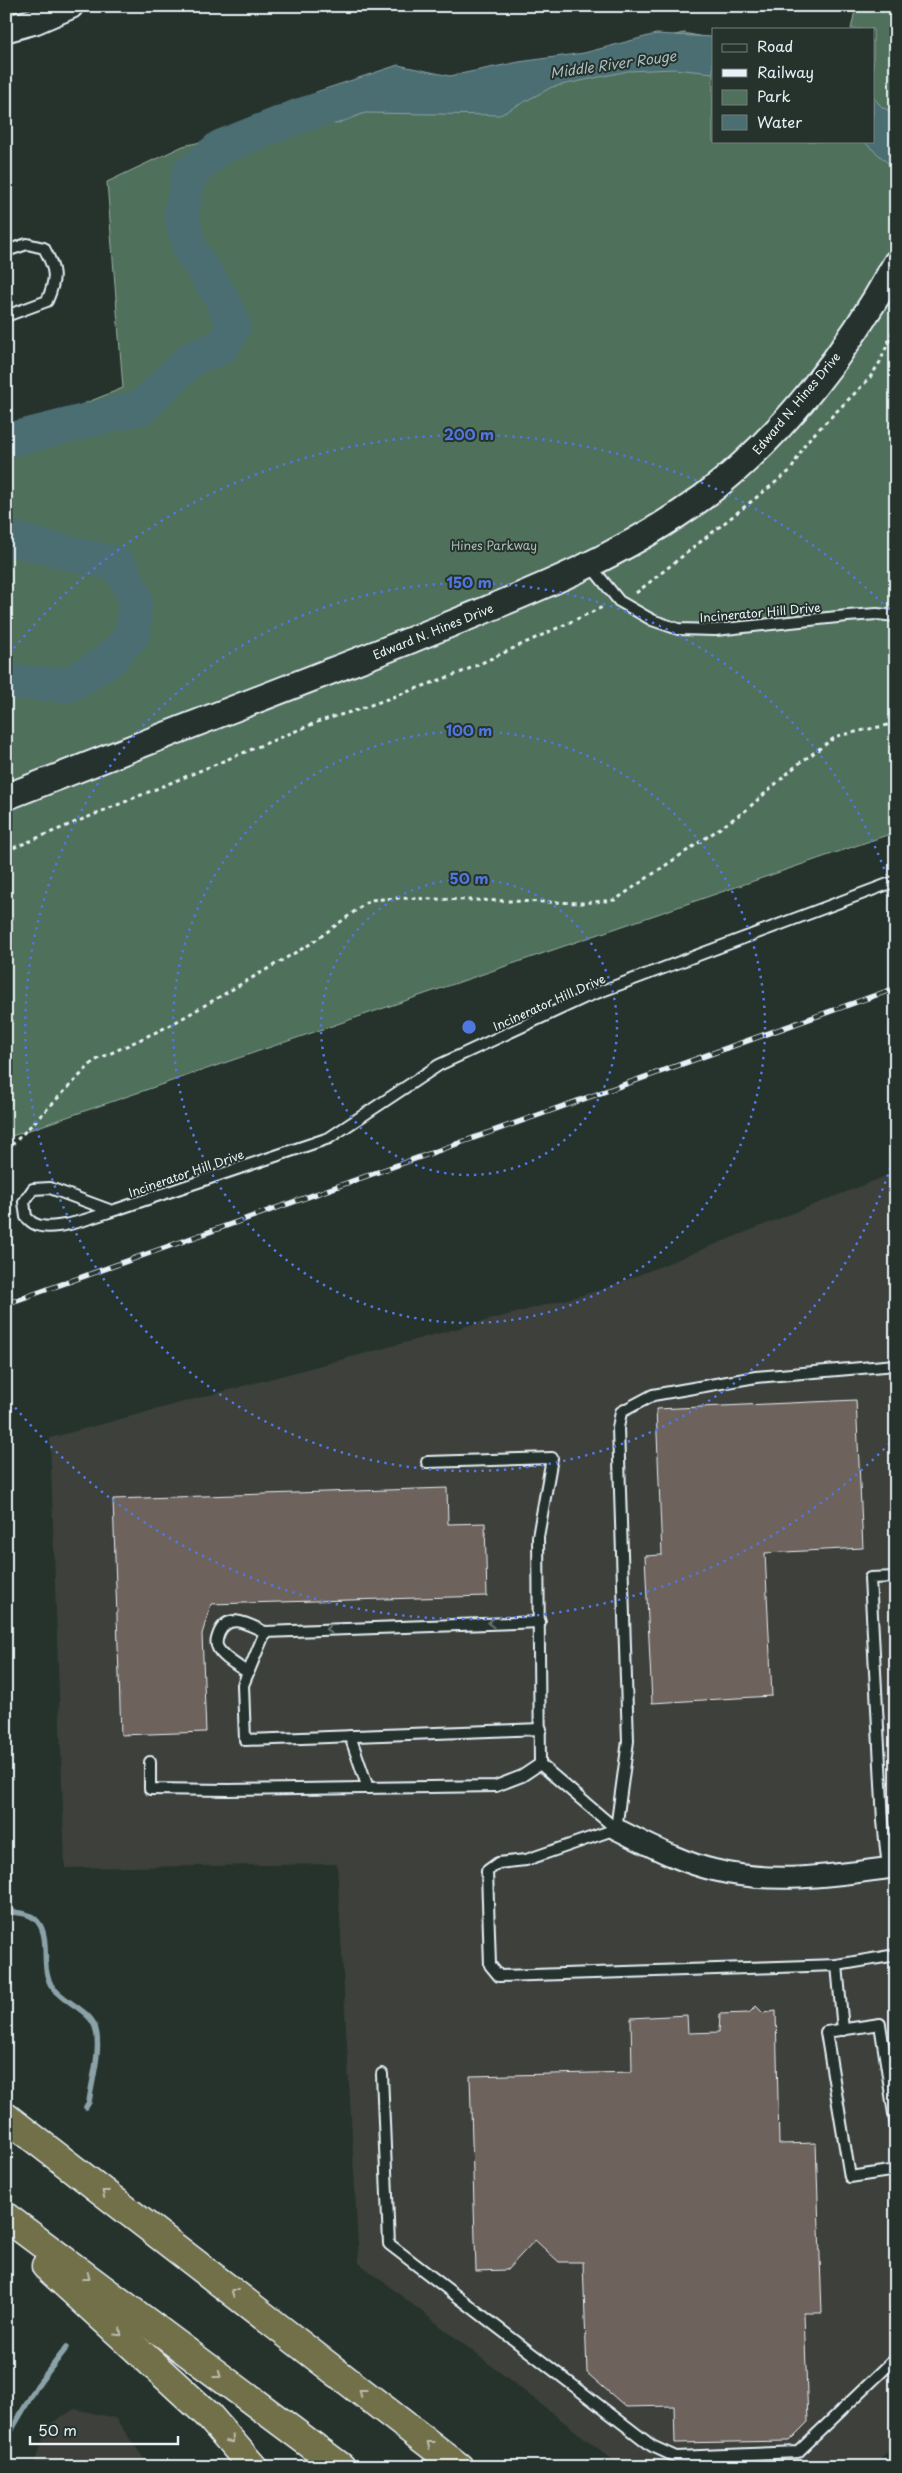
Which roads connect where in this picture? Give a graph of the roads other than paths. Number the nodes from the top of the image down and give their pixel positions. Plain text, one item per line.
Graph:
1 (70, 6) edge
2 (6, 28) edge
3 (6, 251) edge
4 (896, 263) edge
5 (6, 316) edge
6 (590, 565) junction
7 (896, 616) edge
8 (6, 797) edge
9 (896, 880) edge
10 (112, 1211) junction
11 (896, 1365) edge
12 (426, 1462) dead end
13 (896, 1577) edge
14 (540, 1622) junction
15 (265, 1632) junction
16 (248, 1672) junction
17 (541, 1729) junction
18 (350, 1736) junction
19 (150, 1762) dead end
20 (540, 1764) junction
21 (368, 1788) junction
22 (616, 1829) junction
23 (892, 1867) edge
24 (896, 1956) edge
25 (838, 1965) junction
26 (843, 2030) junction
27 (382, 2074) dead end
28 (6, 2117) edge
29 (896, 2127) edge
30 (896, 2170) edge
31 (6, 2217) edge
32 (6, 2229) edge
33 (896, 2358) edge
34 (252, 2467) edge
35 (341, 2467) edge
36 (459, 2467) edge

1 - 2 street
3 - 5 lane
4 - 6 street, Edward N. Hines Drive
6 - 7 lane, Incinerator Hill Drive
6 - 8 street, Edward N. Hines Drive
9 - 10 lane, Incinerator Hill Drive
10 - 10 lane, Incinerator Hill Drive
11 - 22 lane
12 - 14 lane
13 - 23 lane
14 -> 15 lane
14 - 17 lane
15 - 16 lane
15 - 16 lane
16 - 18 lane
17 - 18 lane
17 - 20 lane
18 - 21 lane
19 - 21 lane
20 - 21 lane
20 - 22 lane
22 - 23 street
22 - 25 lane
24 - 25 lane
25 - 26 lane
26 - 29 lane
26 - 30 lane
27 - 33 lane
36 -> 28 highway
31 -> 35 highway
32 -> 34 highway

